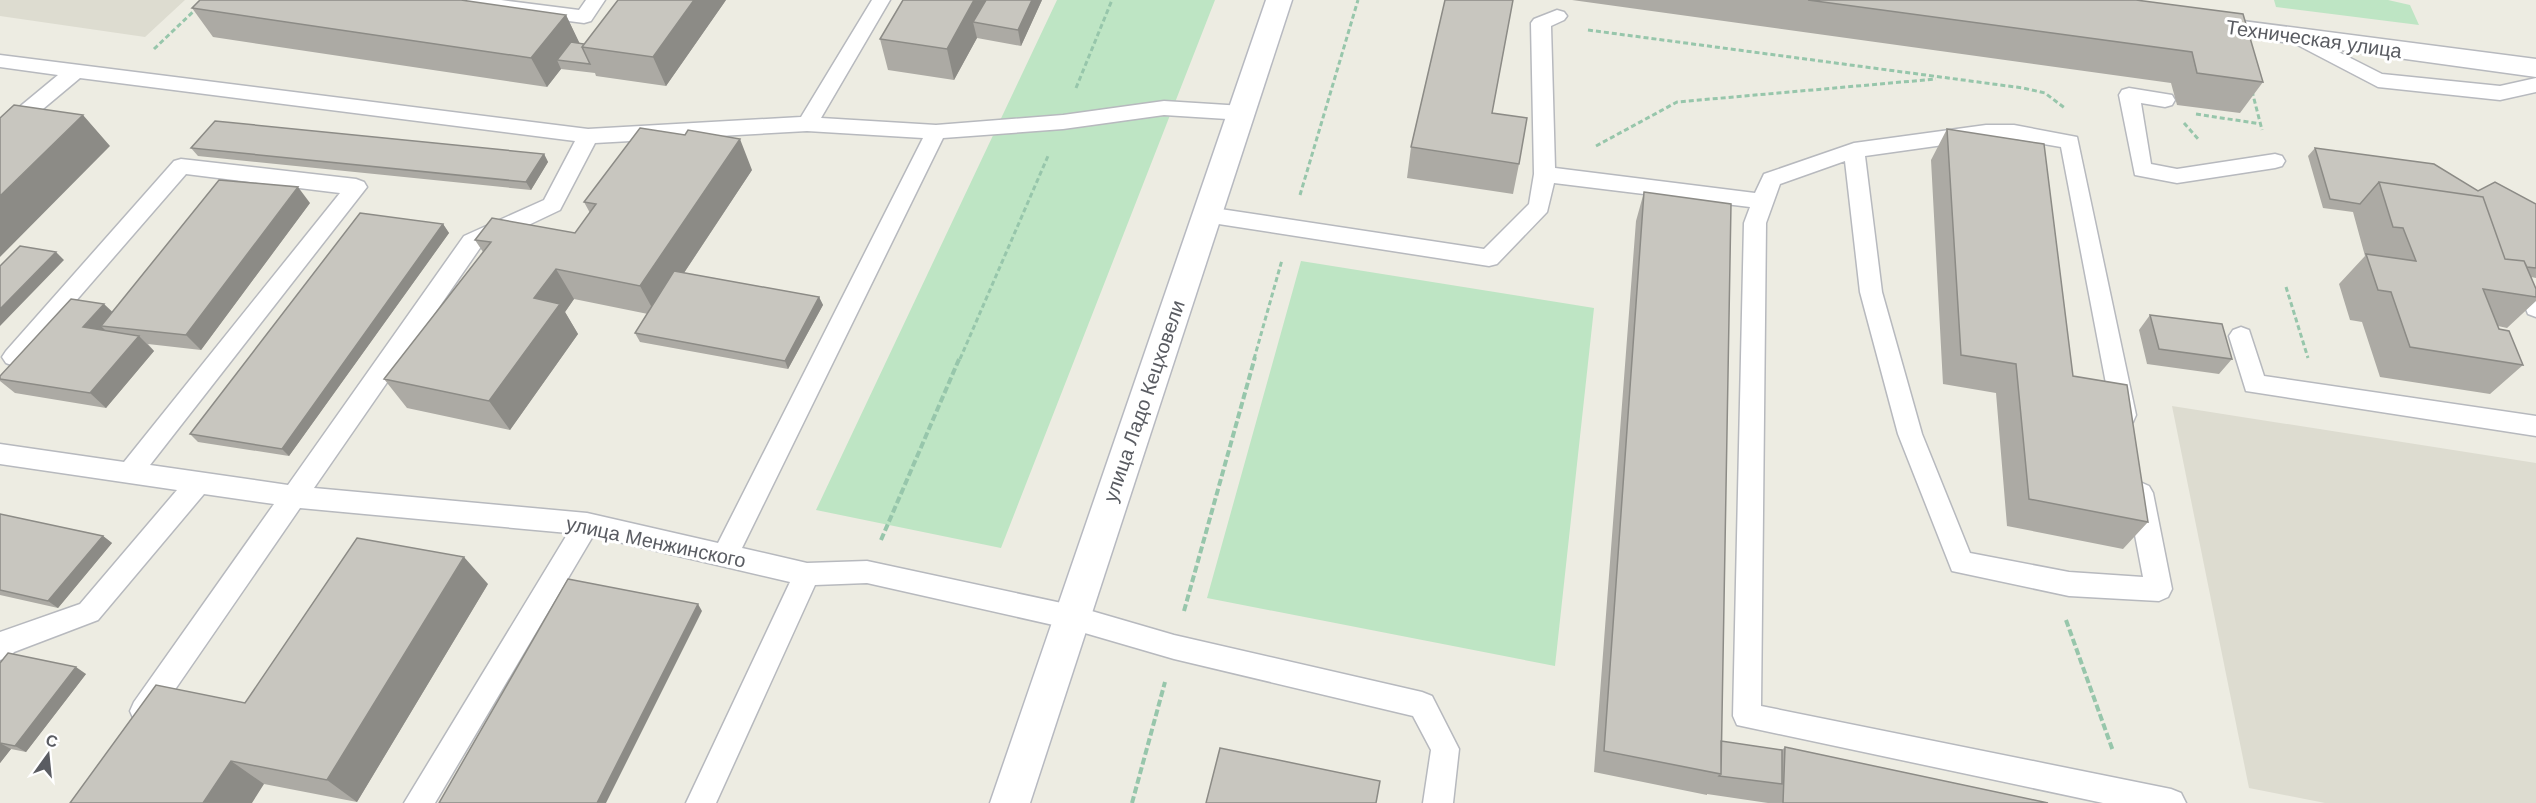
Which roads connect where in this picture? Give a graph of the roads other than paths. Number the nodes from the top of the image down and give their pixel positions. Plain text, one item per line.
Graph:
1 (456, 0) edge
2 (596, 0) edge
3 (881, 0) edge
4 (1279, 0) edge
5 (1549, 20) road end
6 (2180, 21) edge
7 (2295, 36) junction
8 (0, 62) edge
9 (2536, 68) edge
10 (72, 73) junction
11 (2536, 85) edge
12 (2165, 100) dead end
13 (1243, 113) junction
14 (807, 124) junction
15 (936, 132) junction
16 (0, 134) edge
17 (588, 136) junction
18 (1854, 150) junction
19 (2276, 161) dead end
20 (1545, 174) junction
21 (1762, 201) junction
22 (1207, 215) junction
23 (2536, 298) edge
24 (2536, 308) edge
25 (2241, 336) dead end
26 (14, 357) edge
27 (2536, 426) edge
28 (2130, 440) edge
29 (2, 457) edge
30 (129, 474) junction
31 (2136, 475) edge
32 (198, 483) junction
33 (297, 497) junction
34 (587, 524) junction
35 (725, 555) junction
36 (807, 574) junction
37 (1071, 617) junction
38 (0, 648) edge
39 (133, 726) edge
40 (419, 803) edge
41 (702, 803) edge
42 (1010, 803) edge
43 (1438, 803) edge
44 (2171, 803) edge

1 - 2 lane
3 - 14 lane
4 - 13 main road, улица Ладо Кецховели
5 - 20 lane
6 - 7 main road, Техническая улица
7 - 9 main road, Техническая улица
7 - 11 lane
8 - 10 lane
10 - 16 lane
10 - 17 lane
12 - 19 lane
13 - 15 lane
13 - 22 main road, улица Ладо Кецховели
14 - 15 lane
14 - 17 lane
15 - 35 lane
17 - 33 lane
18 - 21 lane
18 - 28 lane
18 - 31 lane
20 - 21 lane
20 - 22 lane
21 - 44 lane
22 - 37 main road, улица Ладо Кецховели
23 - 24 lane
25 - 27 lane
26 - 30 lane
29 - 30 lane, улица Менжинского
30 - 32 lane, улица Менжинского
32 - 33 lane, улица Менжинского
32 - 38 lane
33 - 34 lane, улица Менжинского
33 - 39 lane
34 - 35 lane, улица Менжинского
34 - 40 lane
35 - 36 lane, улица Менжинского
36 - 37 lane, улица Менжинского
36 - 41 lane
37 - 42 main road, улица Ладо Кецховели
37 - 43 lane, улица Менжинского

